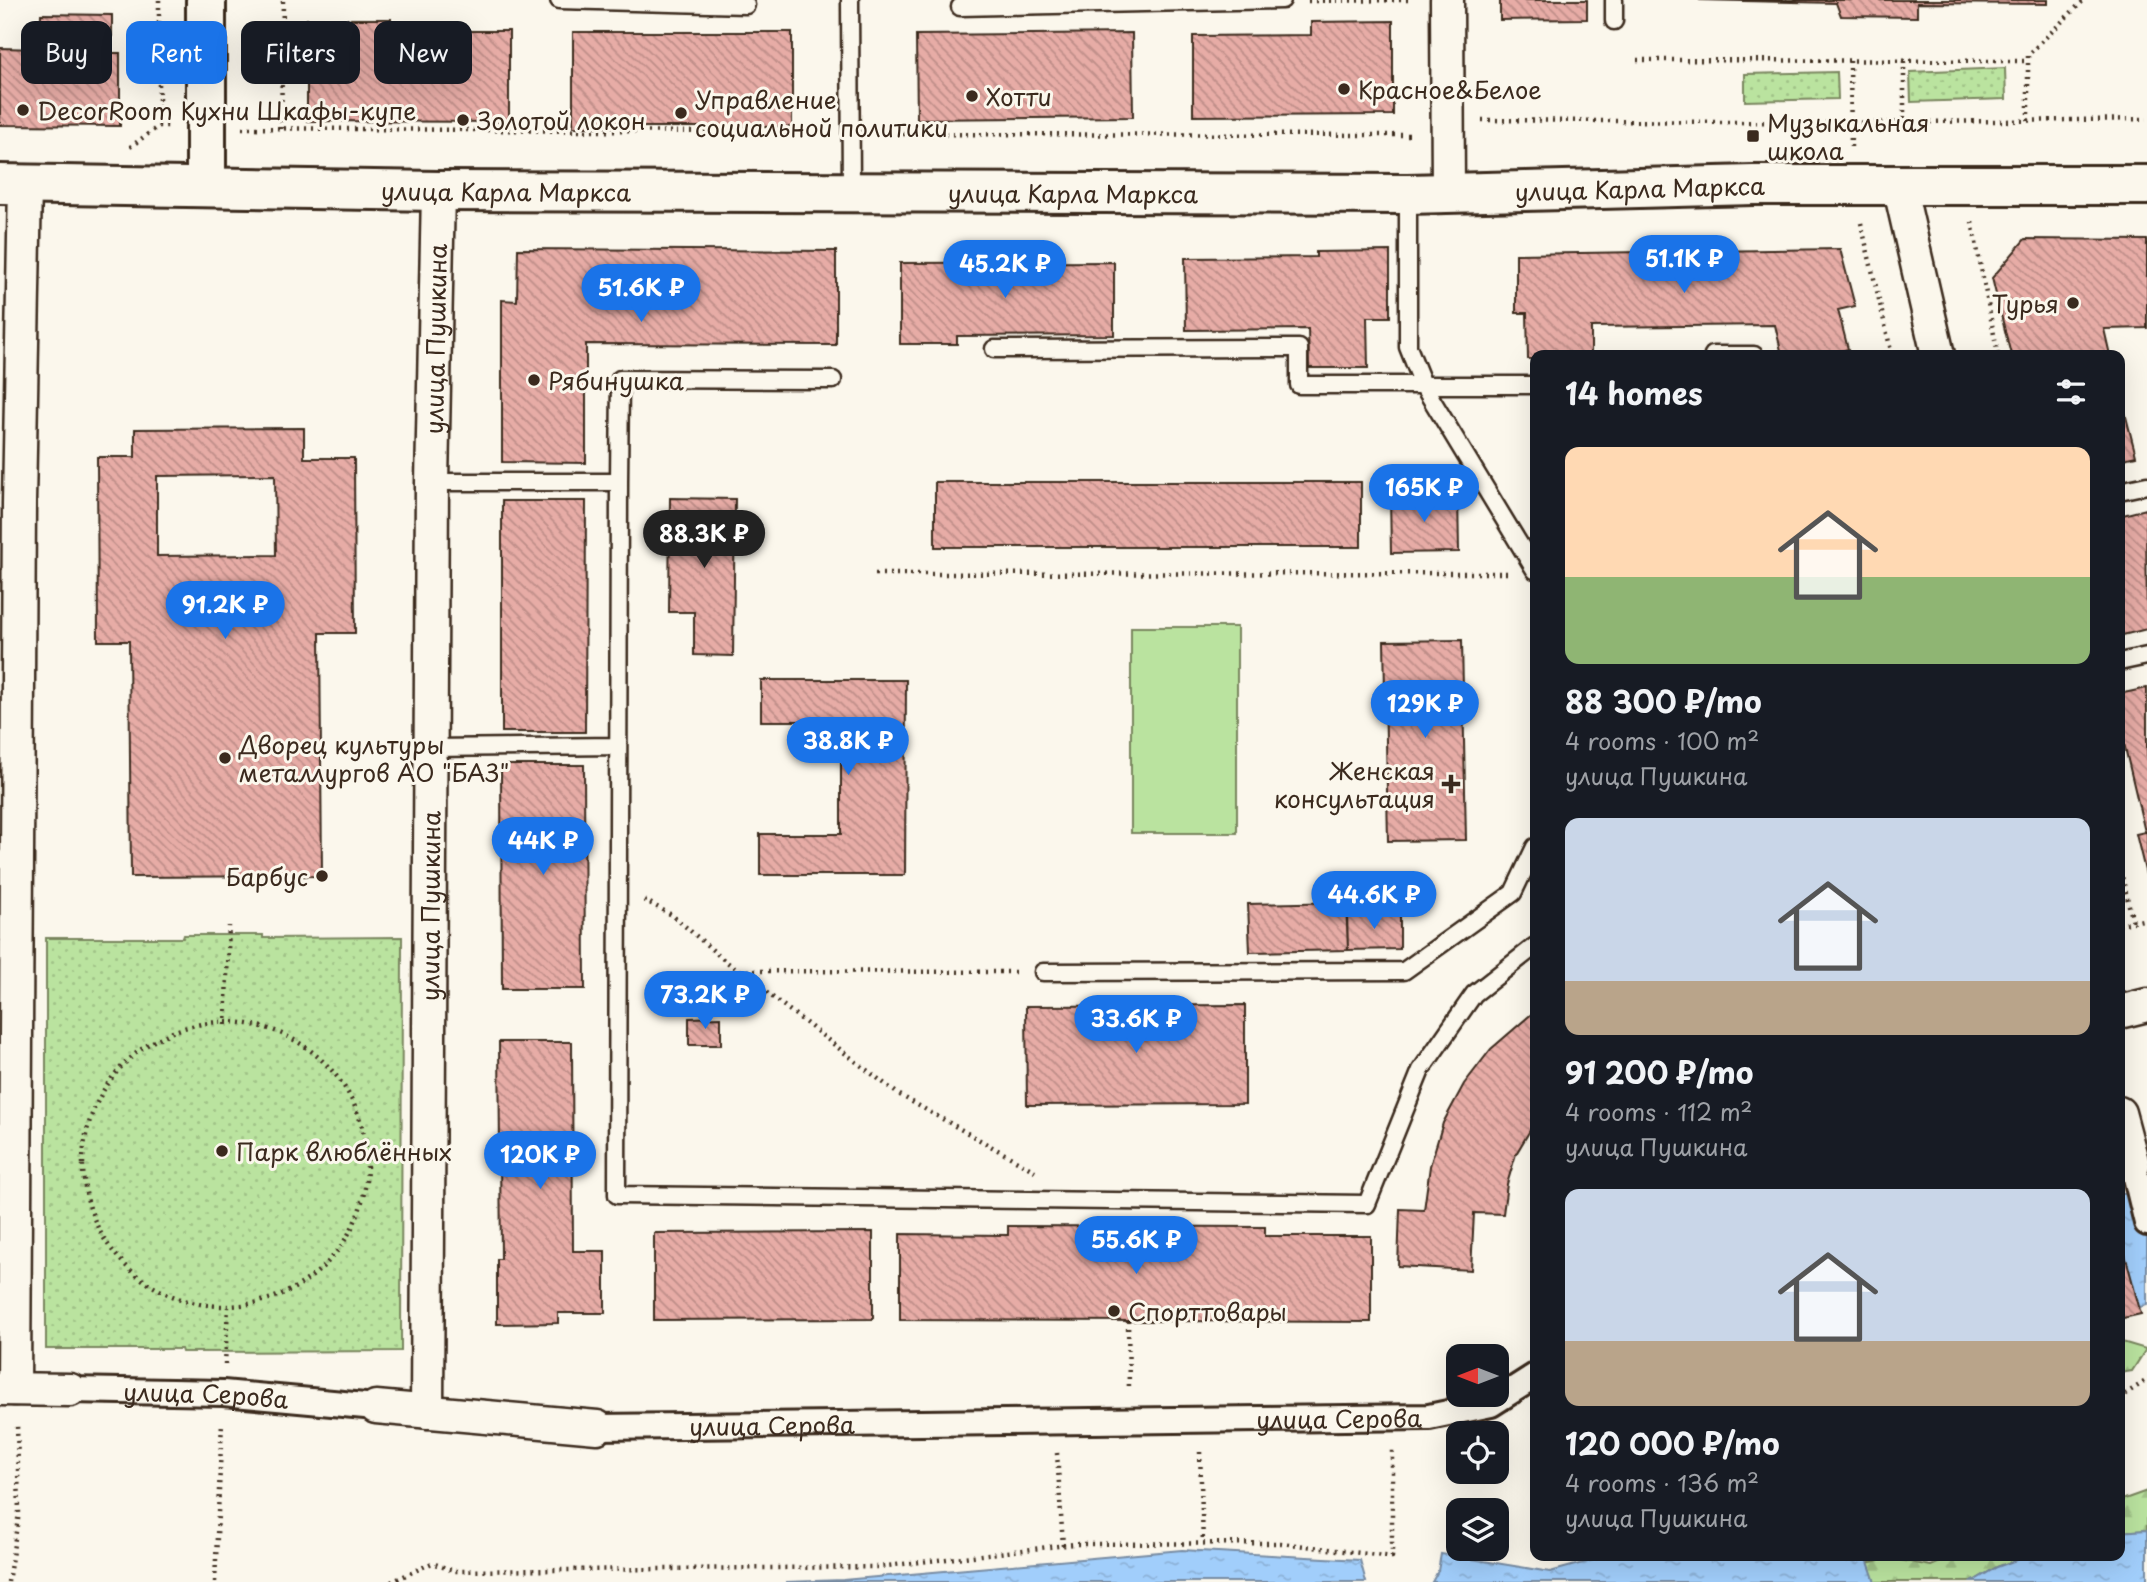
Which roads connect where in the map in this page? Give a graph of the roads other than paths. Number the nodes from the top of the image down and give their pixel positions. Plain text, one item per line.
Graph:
1 (206, 0) edge
2 (559, 0) edge
3 (850, 0) edge
4 (1282, 0) edge
5 (1447, 0) edge
6 (1614, 0) edge
7 (746, 5) dead end
8 (960, 6) dead end
9 (1614, 21) dead end
10 (13, 184) edge
11 (206, 185) junction
12 (1899, 185) junction
13 (2147, 185) edge
14 (438, 191) junction
15 (851, 193) junction
16 (1448, 193) junction
17 (1408, 194) junction
18 (994, 349) dead end
19 (1937, 350) edge
20 (833, 380) dead end
21 (1530, 384) edge
22 (1423, 387) junction
23 (432, 482) junction
24 (618, 482) junction
25 (2147, 485) edge
26 (2125, 490) edge
27 (9, 503) edge
28 (1528, 572) edge
29 (2147, 656) edge
30 (2125, 661) edge
31 (618, 746) junction
32 (431, 748) junction
33 (1530, 857) edge
34 (1530, 950) edge
35 (1043, 972) road end
36 (2147, 1005) edge
37 (2125, 1010) edge
38 (2125, 1135) edge
39 (2133, 1165) joint
40 (2147, 1223) edge
41 (1530, 1379) edge
42 (7, 1389) edge
43 (70, 1390) joint
44 (376, 1407) joint
45 (427, 1412) junction
46 (597, 1427) joint

1 - 11 main road
2 - 7 lane
3 - 15 lane
4 - 8 lane
5 - 16 street
6 - 9 lane
10 - 11 main road, улица Карла Маркса
10 - 27 street
11 - 14 main road, улица Карла Маркса
12 - 13 main road, улица Карла Маркса
12 - 16 main road, улица Карла Маркса
12 - 19 street
14 - 15 main road, улица Карла Маркса
14 - 23 street, улица Пушкина
15 - 17 main road, улица Карла Маркса
16 - 17 main road, улица Карла Маркса
17 - 22 lane
18 - 22 lane
20 - 24 lane
21 - 22 lane
22 - 28 lane
23 - 24 lane
23 - 32 street, улица Пушкина
24 - 31 lane
25 - 26 lane
27 - 42 street
29 - 30 lane
31 - 32 lane
31 - 34 lane
32 - 45 street, улица Пушкина
33 - 35 lane
36 - 37 street
38 - 39 street
39 - 40 street
41 - 46 street, улица Серова
42 - 43 street, улица Серова
43 - 44 street, улица Серова
44 - 45 street, улица Серова
45 - 46 street, улица Серова

